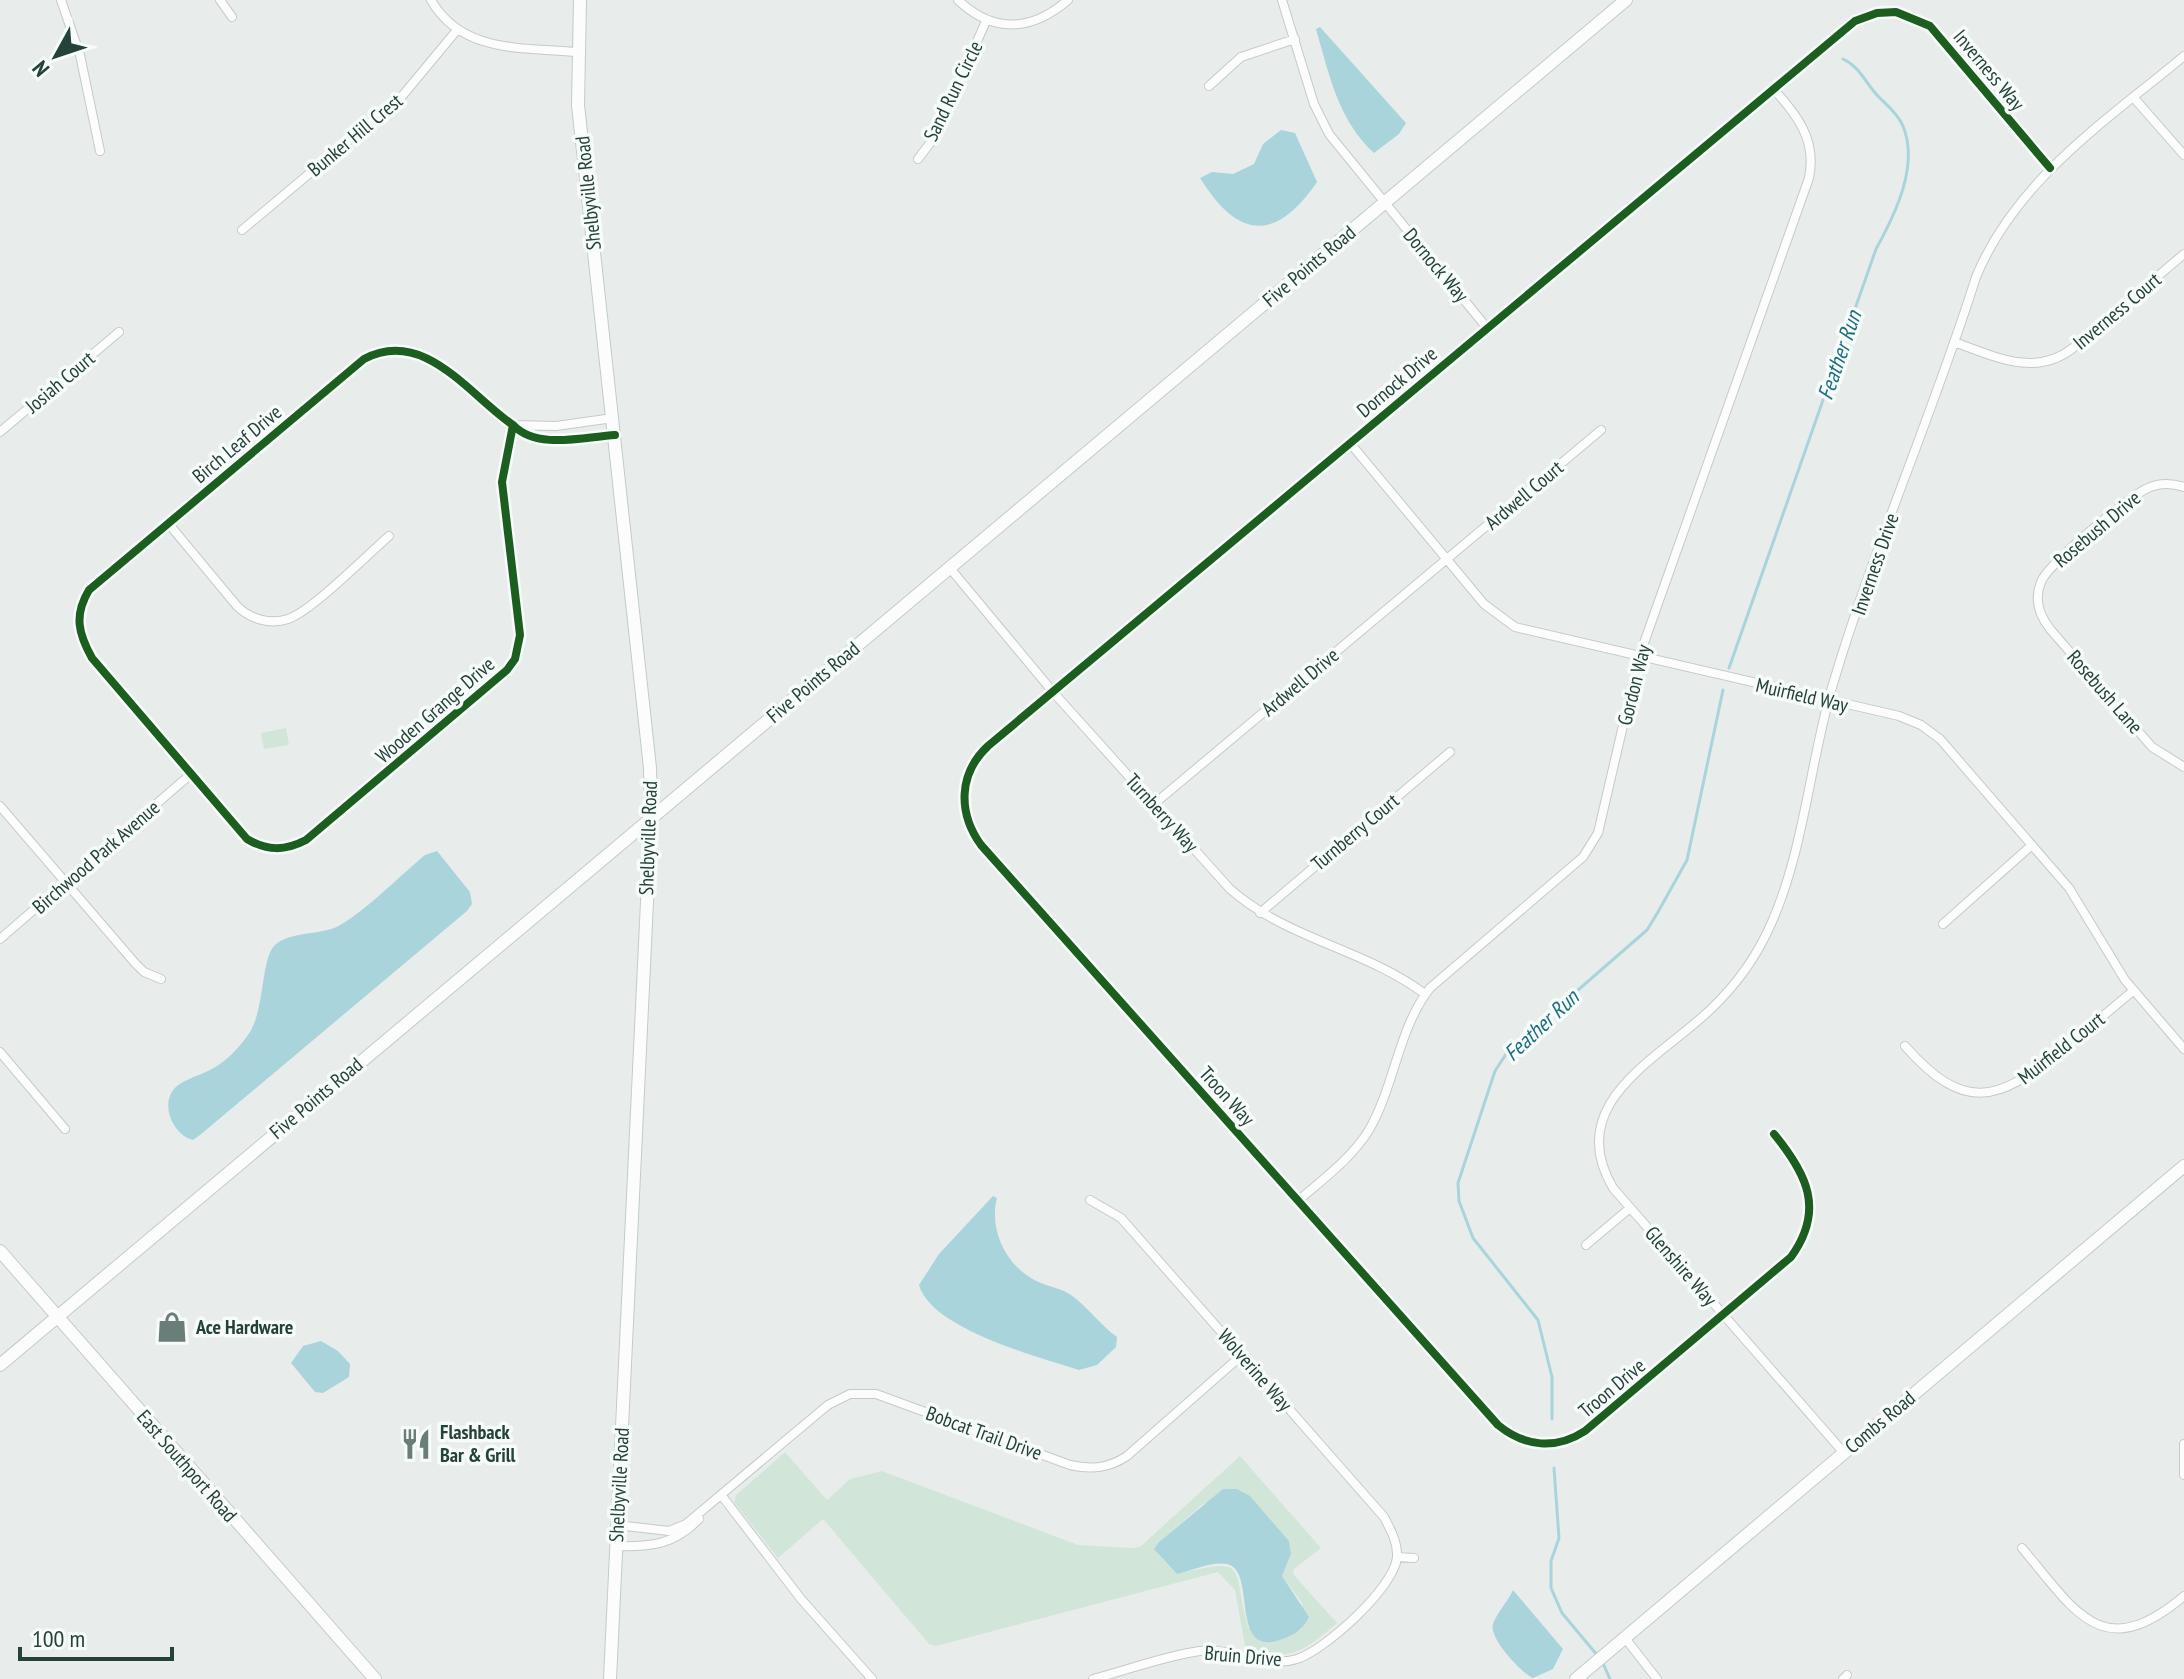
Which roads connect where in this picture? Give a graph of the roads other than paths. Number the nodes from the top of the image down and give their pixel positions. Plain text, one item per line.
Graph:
1 (61, 0) edge
2 (220, 0) edge
3 (431, 0) edge
4 (580, 0) edge
5 (958, 0) edge
6 (1068, 0) edge
7 (1282, 0) edge
8 (1626, 0) edge
9 (1891, 12) joint
10 (232, 17) dead end
11 (986, 21) junction
12 (457, 30) junction
13 (1295, 39) junction
14 (577, 52) junction
15 (2184, 56) edge
16 (1209, 86) dead end
17 (1773, 88) junction
18 (2134, 98) junction
19 (100, 151) dead end
20 (2184, 155) edge
21 (918, 159) dead end
22 (2050, 168) junction
23 (1384, 203) junction
24 (242, 230) dead end
25 (2184, 254) edge
26 (1487, 328) junction
27 (119, 332) dead end
28 (1954, 342) junction
29 (613, 418) junction
30 (516, 424) junction
31 (1601, 430) dead end
32 (0, 432) edge
33 (615, 435) junction
34 (1350, 443) junction
35 (2184, 487) edge
36 (168, 523) junction
37 (389, 536) dead end
38 (1447, 559) junction
39 (949, 567) junction
40 (2039, 605) joint
41 (1639, 657) junction
42 (1053, 692) junction
43 (1828, 701) junction
44 (1450, 752) dead end
45 (2184, 767) edge
46 (191, 774) junction
47 (1154, 804) junction
48 (0, 806) edge
49 (965, 812) joint
50 (651, 818) junction
51 (2032, 845) junction
52 (66, 883) junction
53 (1260, 913) junction
54 (1943, 924) dead end
55 (0, 939) edge
56 (161, 979) dead end
57 (2133, 991) junction
58 (1425, 994) junction
59 (1905, 1046) dead end
60 (2184, 1049) edge
61 (0, 1052) edge
62 (1613, 1097) joint
63 (65, 1129) dead end
64 (1774, 1134) dead end
65 (2184, 1166) edge
66 (1090, 1200) dead end
67 (1299, 1200) junction
68 (1630, 1208) junction
69 (1586, 1245) dead end
70 (0, 1251) edge
71 (1724, 1315) junction
72 (56, 1318) junction
73 (1242, 1355) junction
74 (0, 1365) edge
75 (1473, 1397) joint
76 (2184, 1444) edge
77 (1844, 1453) junction
78 (2184, 1475) edge
79 (722, 1496) junction
80 (617, 1525) junction
81 (616, 1546) junction
82 (2022, 1548) dead end
83 (1397, 1557) junction
84 (1414, 1558) dead end
85 (2184, 1596) edge
86 (1625, 1638) junction
87 (1580, 1676) edge
88 (375, 1679) edge
89 (610, 1679) edge
90 (872, 1679) edge
91 (1093, 1679) edge
92 (1657, 1679) edge

1 - 19 street
2 - 10 street
3 - 12 street
4 - 14 street, Shelbyville Road
5 - 11 street
6 - 11 street
7 - 13 street, Dornock Way
8 - 23 street, Five Points Road
9 - 17 street, Dornock Drive
9 - 22 street, Inverness Way
11 - 21 street, Sand Run Circle
12 - 14 street
12 - 24 street, Bunker Hill Crest
13 - 16 street
13 - 23 street, Dornock Way
14 - 29 street, Shelbyville Road
15 - 18 street, Inverness Drive
17 - 26 street, Dornock Drive
17 - 41 street, Gordon Way
18 - 20 street
18 - 22 street, Inverness Drive
22 - 28 street, Inverness Drive
23 - 26 street, Dornock Way
23 - 39 street, Five Points Road
25 - 28 street, Inverness Court
26 - 34 street, Dornock Drive
27 - 32 street, Josiah Court
28 - 43 street, Inverness Drive
29 - 30 street
29 - 33 street, Shelbyville Road
30 - 33 street, Birch Leaf Drive
30 - 36 street, Birch Leaf Drive
30 - 46 street, Wooden Grange Drive
31 - 38 street, Ardwell Court
33 - 50 street, Shelbyville Road
34 - 38 street, Muirfield Way
34 - 42 street, Dornock Drive
35 - 40 street, Rosebush Drive
36 - 37 street
36 - 46 street, Birch Leaf Drive
38 - 41 street, Muirfield Way
38 - 47 street, Ardwell Drive
39 - 42 street, Turnberry Way
39 - 50 street, Five Points Road
40 - 45 street, Rosebush Lane
41 - 43 street, Muirfield Way
41 - 58 street, Gordon Way
42 - 47 street, Turnberry Way
42 - 49 street, Dornock Drive
43 - 51 street, Muirfield Way
43 - 62 street, Inverness Drive
44 - 53 street, Turnberry Court
46 - 52 street, Birchwood Park Avenue
47 - 53 street, Turnberry Way
48 - 52 street
49 - 67 street, Troon Way
50 - 72 street, Five Points Road
50 - 80 street, Shelbyville Road
51 - 54 street
51 - 57 street, Muirfield Way
52 - 55 street, Birchwood Park Avenue
52 - 56 street
53 - 58 street, Turnberry Way
57 - 59 street, Muirfield Court
57 - 60 street, Muirfield Way
58 - 67 street, Gordon Way
61 - 63 street
62 - 68 street, Glenshire Way
64 - 71 street, Troon Drive
65 - 77 street, Combs Road
66 - 73 street, Wolverine Way
67 - 75 street, Troon Way
68 - 69 street
68 - 71 street, Glenshire Way
70 - 72 street, East Southport Road
71 - 75 street, Troon Drive
71 - 77 street, Glenshire Way
72 - 74 street, Five Points Road
72 - 88 street, East Southport Road
73 - 79 street, Bobcat Trail Drive
73 - 83 street, Wolverine Way
76 - 78 street
77 - 86 street, Combs Road
79 - 80 street, Bobcat Trail Drive
79 - 81 street, Bobcat Trail Drive
79 - 90 street
80 - 81 street, Shelbyville Road
81 - 89 street, Shelbyville Road
82 - 85 street
83 - 84 street
83 - 91 street, Bruin Drive
86 - 87 street, Combs Road
86 - 92 street

